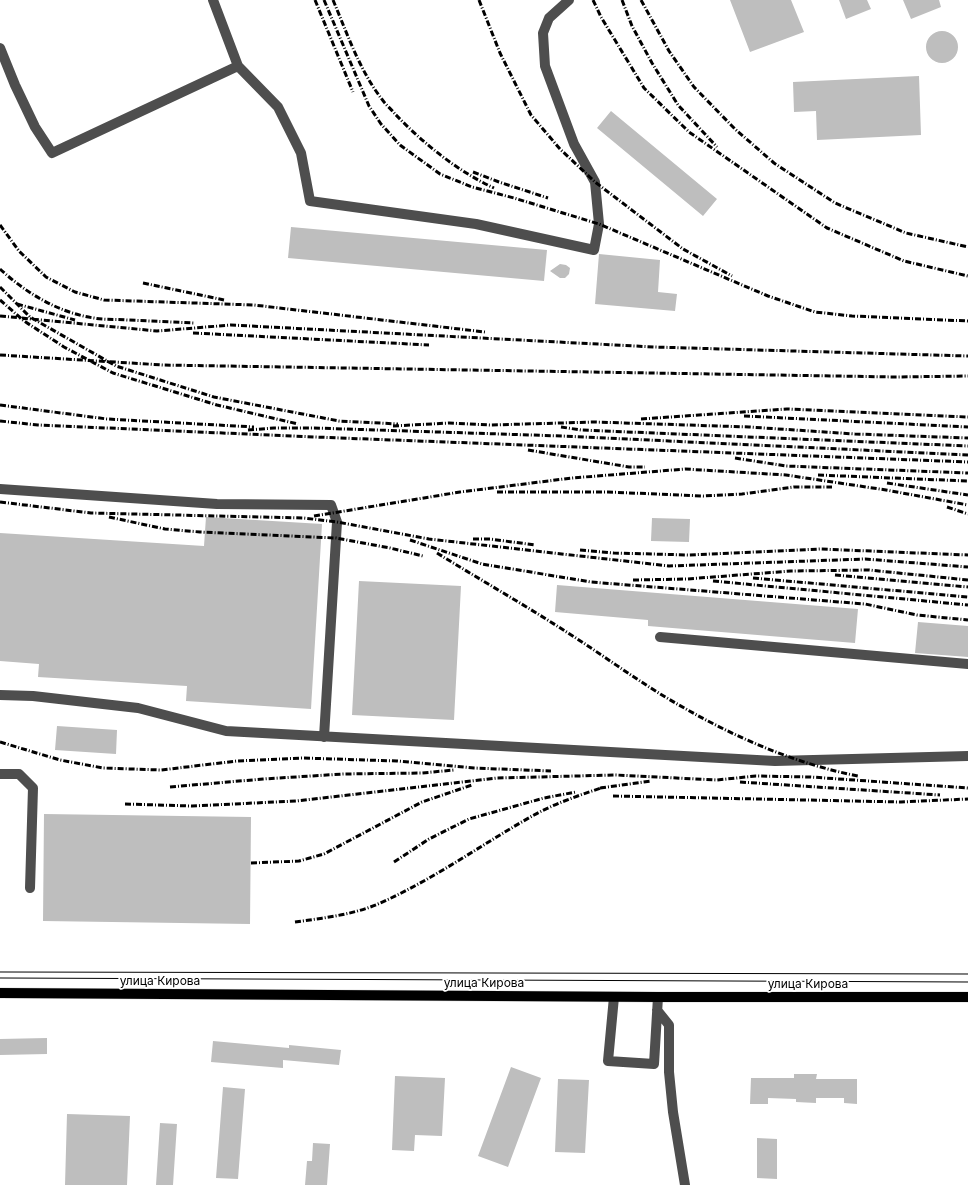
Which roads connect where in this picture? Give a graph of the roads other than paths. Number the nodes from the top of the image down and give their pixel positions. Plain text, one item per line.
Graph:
1 (213, 0) edge
2 (569, 0) edge
3 (0, 48) edge
4 (238, 66) junction
5 (0, 489) edge
6 (660, 637) dead end
7 (968, 664) edge
8 (0, 695) edge
9 (324, 737) junction
10 (968, 756) edge
11 (0, 774) edge
12 (30, 888) dead end
13 (0, 993) edge
14 (614, 996) junction
15 (658, 997) junction
16 (968, 997) edge
17 (657, 1010) junction
18 (685, 1185) edge

1 - 4 lane
2 - 4 lane
3 - 4 lane
5 - 9 lane
6 - 7 lane
8 - 9 lane
9 - 10 lane
11 - 12 lane
13 - 14 main road, улица Кирова
14 - 15 main road, улица Кирова
14 - 17 lane
15 - 16 main road, улица Кирова
15 - 17 lane
17 - 18 lane

